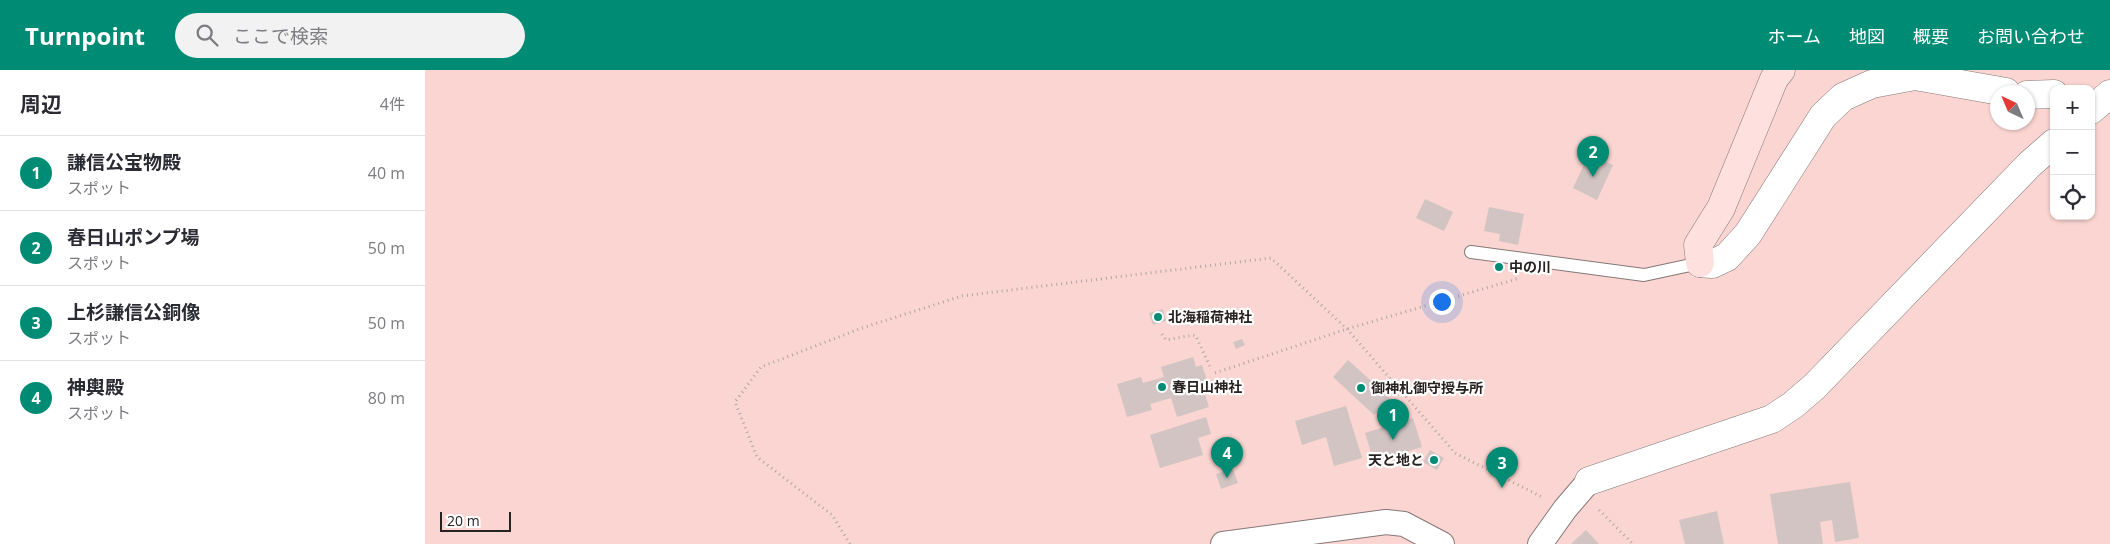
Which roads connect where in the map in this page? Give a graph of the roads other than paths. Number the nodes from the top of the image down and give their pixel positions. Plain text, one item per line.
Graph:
1 (1781, 70) edge
2 (1990, 89) edge
3 (2050, 94) edge
4 (2095, 94) edge
5 (2110, 94) edge
6 (2035, 95) edge
7 (2095, 107) edge
8 (2050, 146) edge
9 (1471, 252) dead end
10 (1701, 263) junction
11 (1589, 480) joint
12 (1223, 544) edge
13 (1442, 544) edge
14 (1540, 544) edge

1 - 10 main road
2 - 10 street
3 - 6 street
4 - 5 street
5 - 7 street
8 - 11 street
9 - 10 lane
11 - 14 street
12 - 13 street

